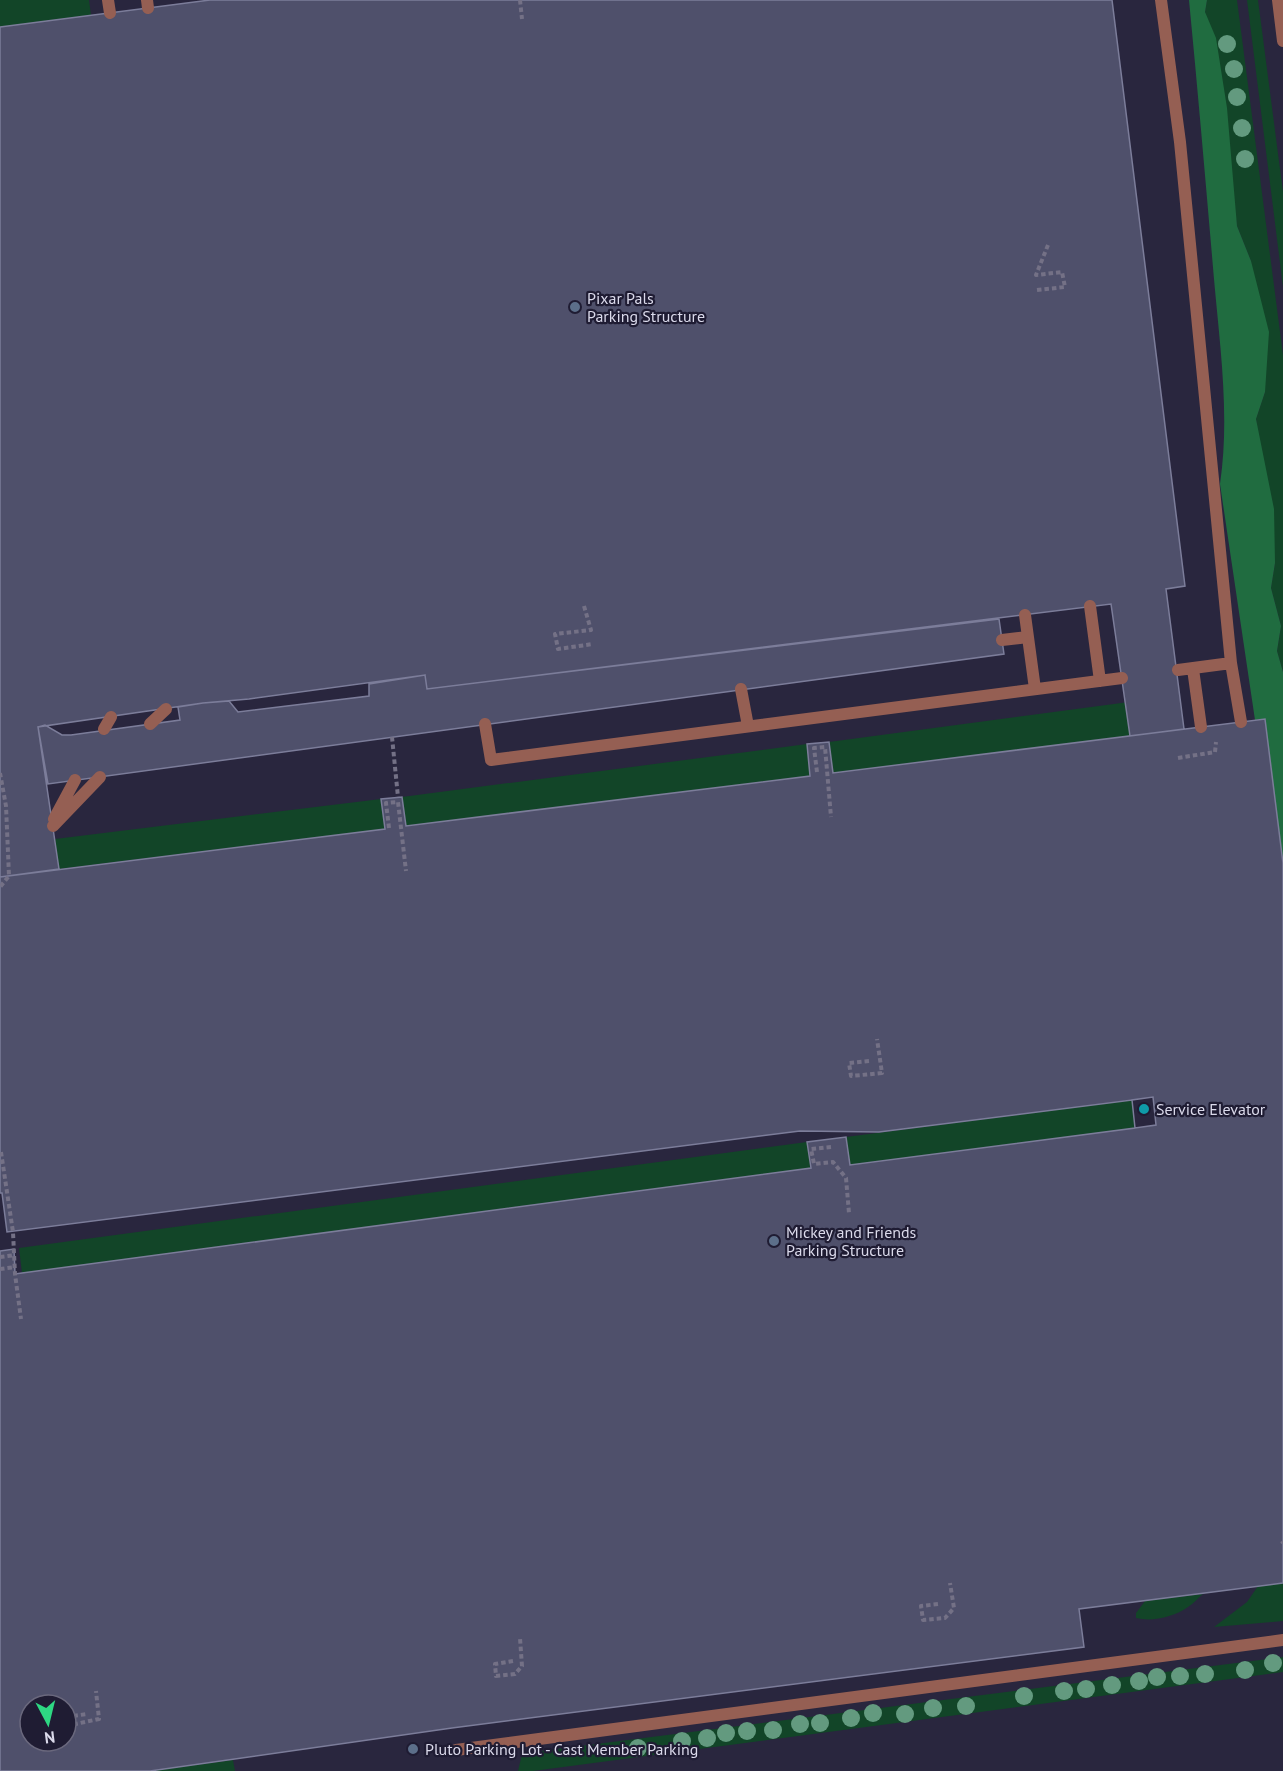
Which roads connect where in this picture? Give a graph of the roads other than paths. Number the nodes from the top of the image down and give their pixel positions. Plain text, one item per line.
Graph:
1 (108, 0) edge
2 (1161, 0) edge
3 (1278, 0) edge
4 (110, 13) dead end
5 (1283, 41) edge
6 (1090, 606) dead end
7 (1025, 615) dead end
8 (1028, 637) junction
9 (1002, 640) dead end
10 (1231, 663) junction
11 (1193, 669) junction
12 (1178, 670) dead end
13 (1122, 678) dead end
14 (1100, 681) junction
15 (1035, 689) junction
16 (741, 690) dead end
17 (166, 709) dead end
18 (111, 717) dead end
19 (1240, 722) dead end
20 (150, 724) dead end
21 (485, 724) dead end
22 (748, 726) junction
23 (1201, 727) dead end
24 (104, 729) dead end
25 (100, 777) dead end
26 (75, 780) dead end
27 (1283, 1640) edge
28 (456, 1750) dead end

1 - 4 street
2 - 10 street
3 - 5 street
6 - 14 street
7 - 8 street
8 - 9 street
8 - 15 street
10 - 11 street
10 - 19 street
11 - 12 street
11 - 23 street
13 - 14 street
14 - 15 street
15 - 22 street
16 - 22 street
17 - 20 street
18 - 24 street
21 - 22 street
25 - 26 street
27 - 28 street

